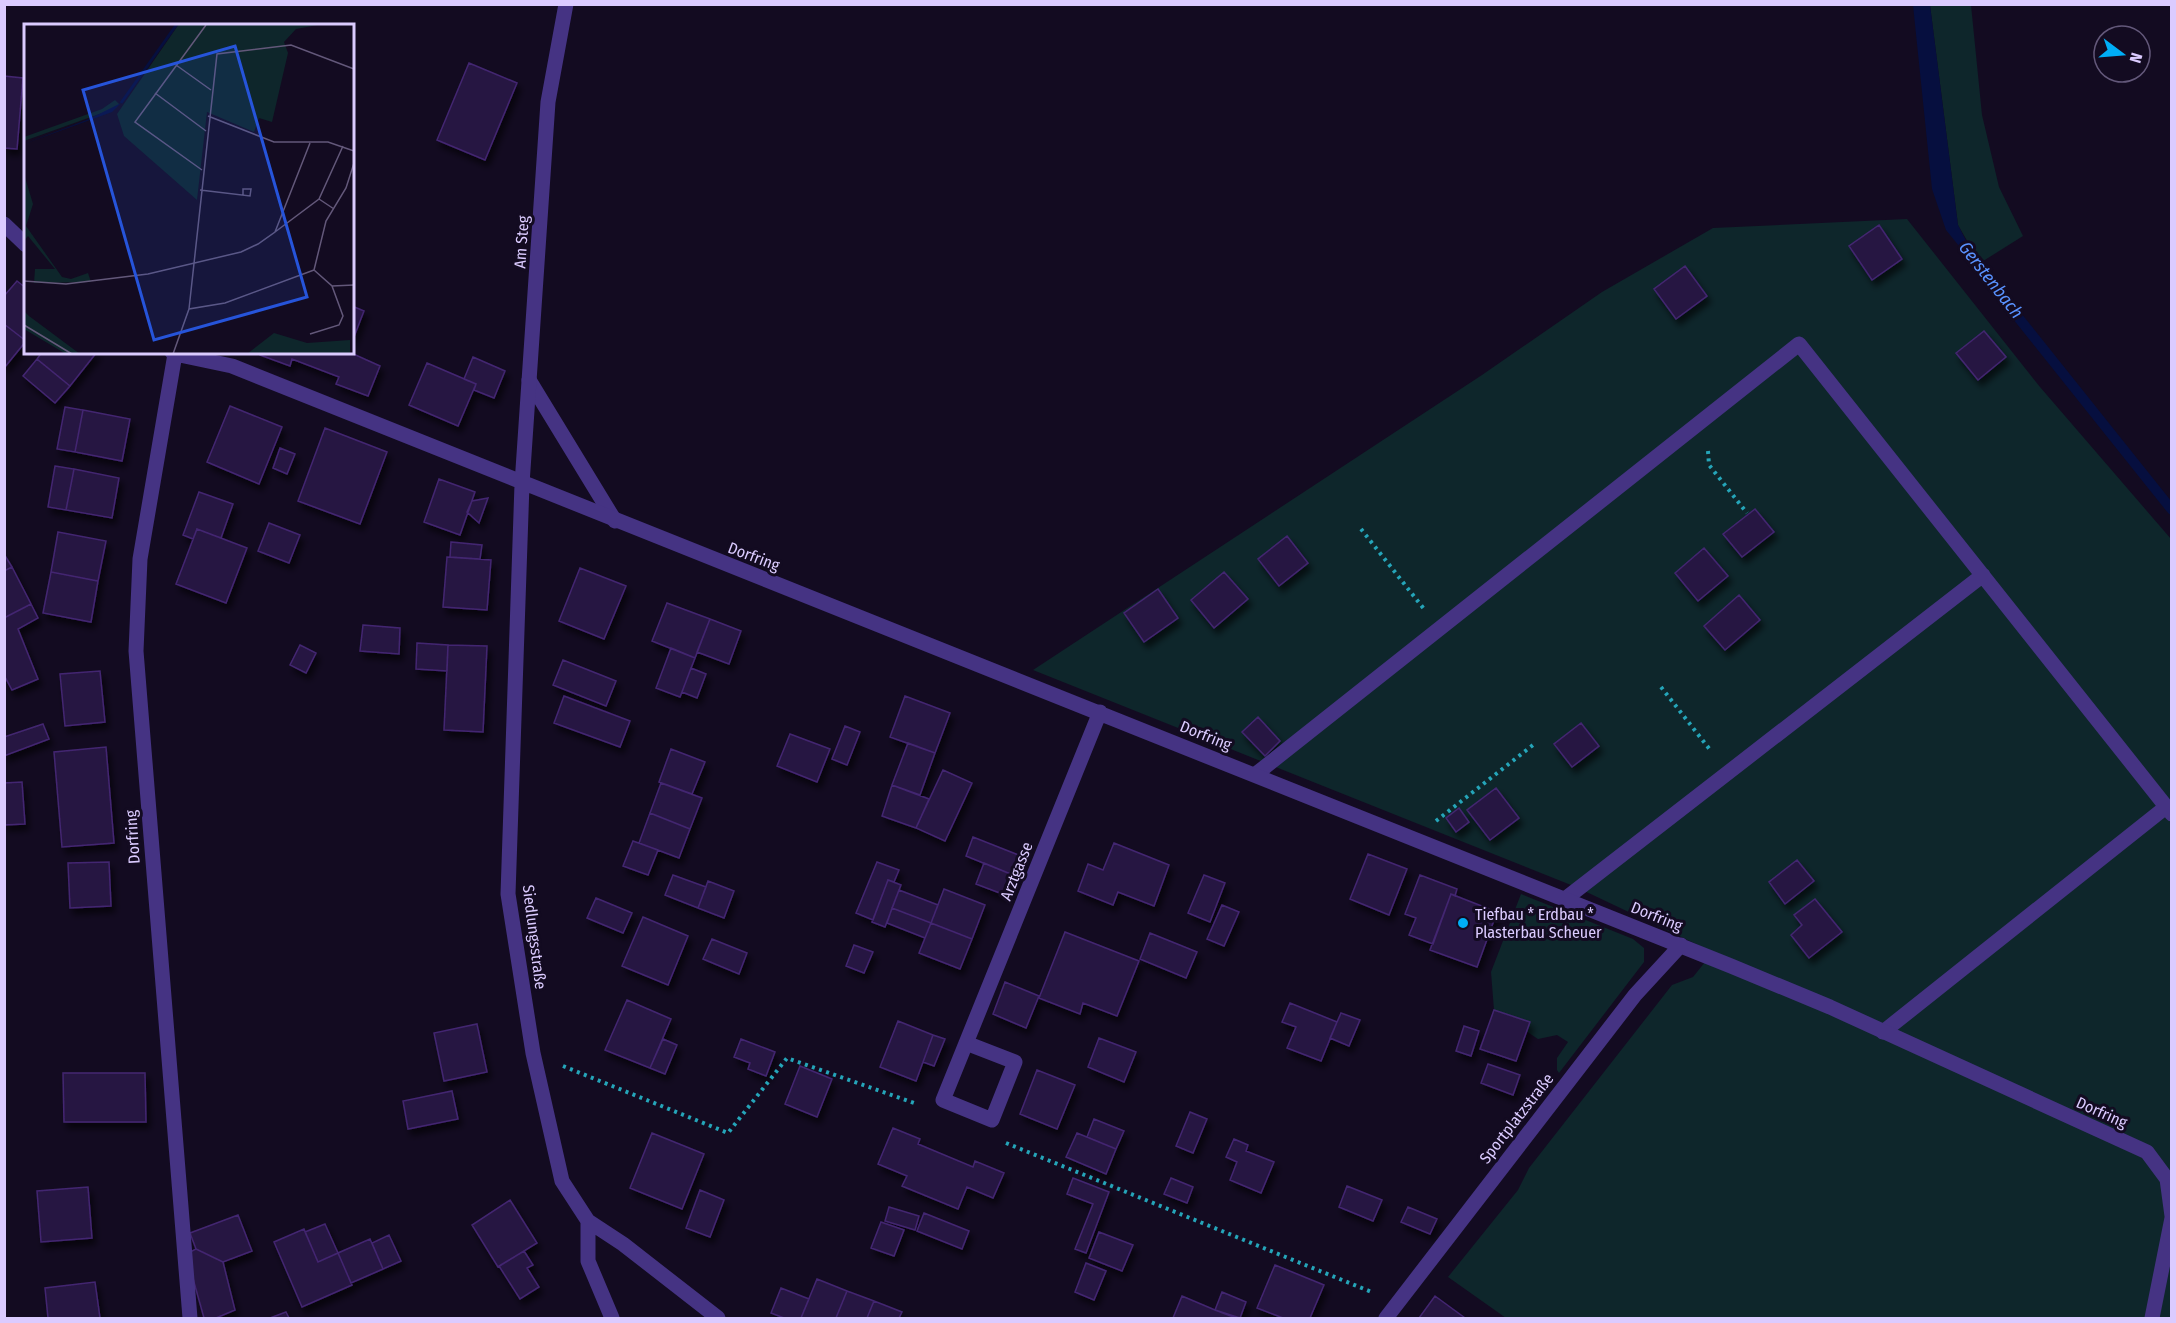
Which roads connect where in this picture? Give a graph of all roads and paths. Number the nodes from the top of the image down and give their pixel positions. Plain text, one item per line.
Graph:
1 (566, 4) edge
2 (4, 224) edge
3 (24, 243) edge
4 (174, 354) edge
5 (178, 354) edge
6 (529, 380) junction
7 (1690, 430) junction
8 (522, 484) junction
9 (1747, 513) dead end
10 (615, 521) junction
11 (1361, 529) dead end
12 (1983, 575) junction
13 (1439, 629) junction
14 (1661, 687) dead end
15 (1100, 712) junction
16 (1533, 745) dead end
17 (1728, 773) junction
18 (1256, 774) junction
19 (2169, 811) edge
20 (1414, 838) junction
21 (1565, 899) junction
22 (1681, 945) junction
23 (1883, 1032) junction
24 (966, 1043) junction
25 (533, 1053) junction
26 (943, 1100) junction
27 (992, 1120) junction
28 (2172, 1217) edge
29 (588, 1221) junction
30 (1397, 1303) junction
31 (190, 1318) edge
32 (612, 1318) edge
33 (718, 1318) edge
34 (1386, 1318) edge
35 (2152, 1318) edge

1 - 6 street, Am Steg
2 - 3 street
4 - 31 street, Dorfring
5 - 8 street, Dorfring
6 - 8 street, Am Steg
6 - 10 street
7 - 9 path
7 - 12 street
7 - 13 street
8 - 10 street, Dorfring
8 - 25 street, Siedlungsstraße
10 - 15 street, Dorfring
11 - 13 path
12 - 17 street
12 - 19 street
13 - 18 street
14 - 17 path
15 - 18 street, Dorfring
15 - 24 street, Arztgasse
16 - 20 path
17 - 21 street
18 - 20 street, Dorfring
19 - 23 street
20 - 21 street, Dorfring
21 - 22 street, Dorfring
22 - 23 street, Dorfring
22 - 30 street, Sportplatzstraße
23 - 28 street, Dorfring
24 - 26 street, Arztgasse
24 - 27 street
25 - 26 path
25 - 29 street, Siedlungsstraße
26 - 27 street
27 - 30 path
28 - 35 street, Dorfring
29 - 32 street
29 - 33 street, Siedlungsstraße
30 - 34 street, Sportplatzstraße

